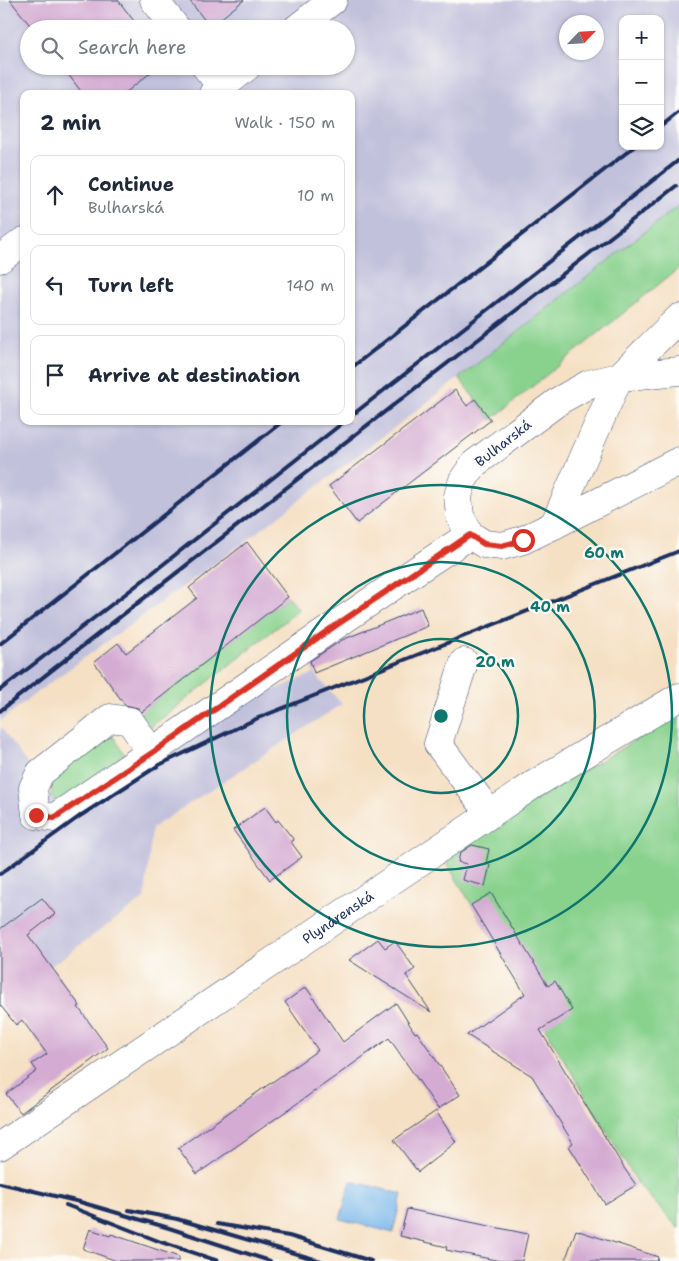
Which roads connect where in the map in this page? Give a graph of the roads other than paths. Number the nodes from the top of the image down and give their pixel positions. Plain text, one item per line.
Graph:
1 (154, 0) edge
2 (333, 0) edge
3 (169, 20) edge
4 (307, 20) edge
5 (228, 75) edge
6 (213, 82) edge
7 (20, 244) edge
8 (0, 259) edge
9 (679, 318) edge
10 (679, 371) edge
11 (619, 377) junction
12 (679, 462) edge
13 (554, 525) junction
14 (470, 535) junction
15 (464, 662) dead end
16 (679, 697) edge
17 (152, 753) dead end
18 (490, 814) junction
19 (0, 1146) edge

1 - 3 street
2 - 4 street
5 - 6 street
7 - 8 street
9 - 11 street
10 - 11 street, Bulharská
11 - 13 street
11 - 14 street, Bulharská
12 - 13 street
13 - 14 street
14 - 17 street
15 - 18 street
16 - 18 street, Plynárenská
18 - 19 street, Plynárenská

